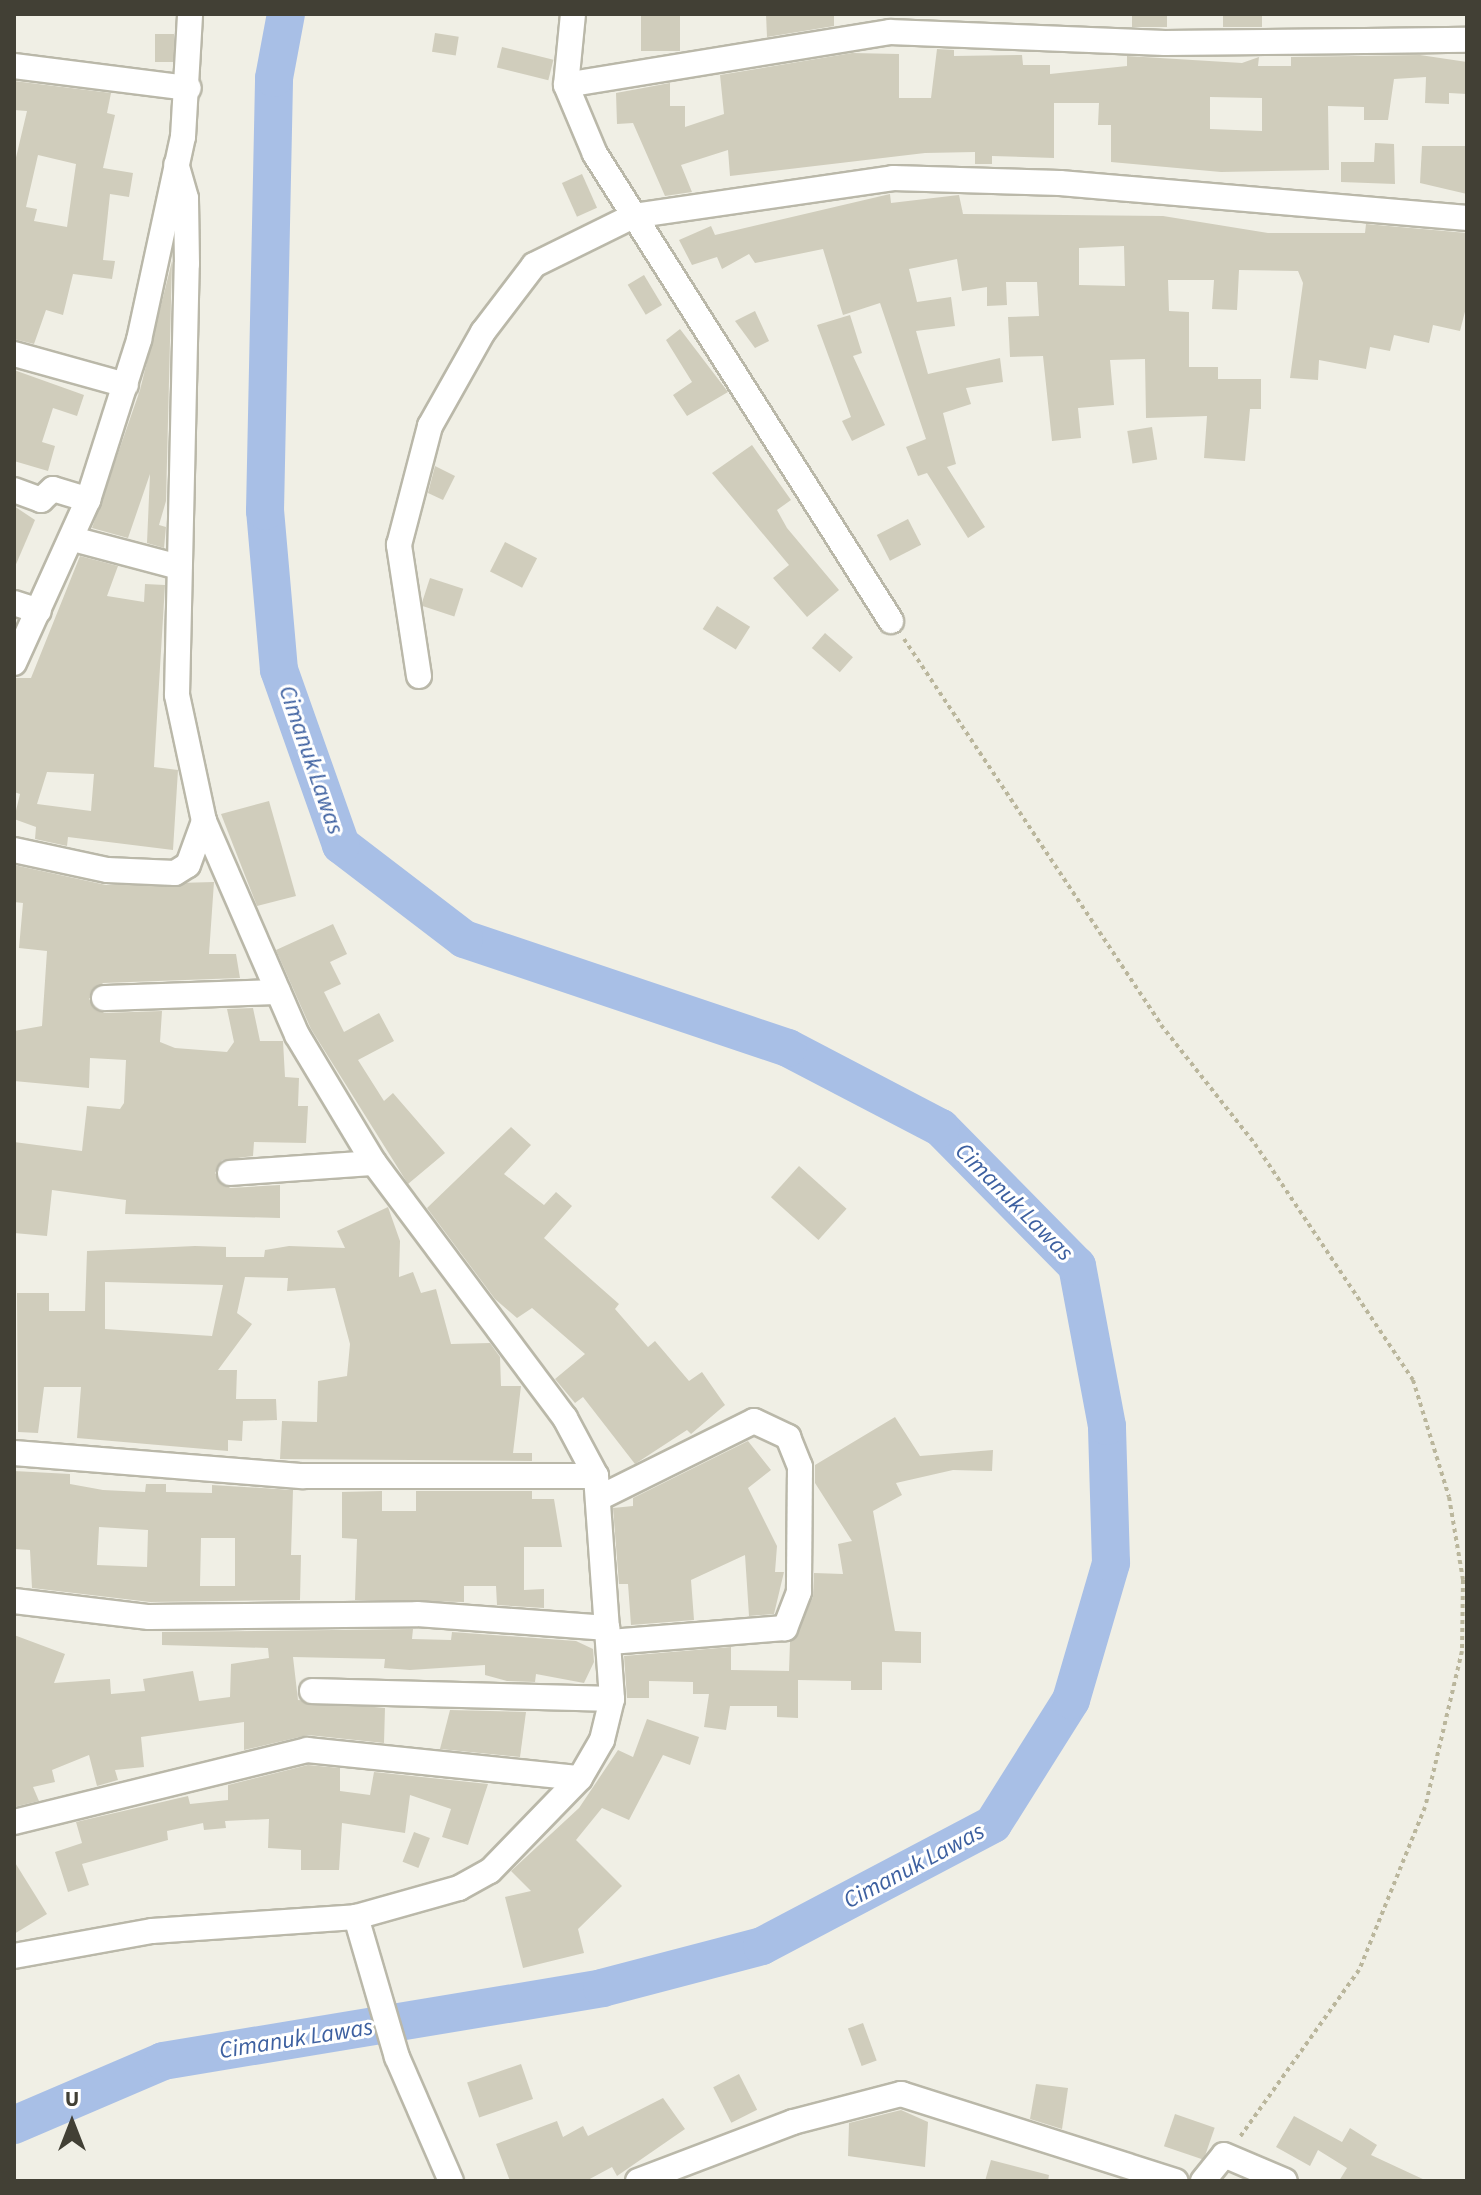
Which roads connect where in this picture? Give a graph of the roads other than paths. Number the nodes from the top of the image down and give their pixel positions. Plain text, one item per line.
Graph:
1 (190, 14) edge
2 (573, 14) edge
3 (910, 23) edge
4 (1467, 40) edge
5 (14, 66) edge
6 (566, 85) junction
7 (189, 88) junction
8 (176, 164) junction
9 (633, 216) junction
10 (1467, 218) edge
11 (14, 354) edge
12 (126, 385) junction
13 (14, 490) edge
14 (72, 495) junction
15 (73, 539) junction
16 (179, 567) junction
17 (23, 606) edge
18 (891, 621) road end
19 (14, 663) edge
20 (419, 676) dead end
21 (204, 821) junction
22 (14, 850) edge
23 (278, 992) junction
24 (104, 998) dead end
25 (374, 1163) junction
26 (230, 1173) dead end
27 (14, 1453) edge
28 (597, 1487) junction
29 (14, 1601) edge
30 (608, 1635) junction
31 (312, 1691) dead end
32 (612, 1699) junction
33 (580, 1778) junction
34 (14, 1822) edge
35 (356, 1917) junction
36 (14, 1956) edge
37 (451, 2181) edge
38 (638, 2181) edge
39 (1176, 2181) edge
40 (1203, 2181) edge
41 (1285, 2181) edge

1 - 7 street
2 - 6 street
3 - 4 street
3 - 6 street
5 - 7 street
6 - 9 street
7 - 8 street
8 - 12 street
8 - 16 street
9 - 10 street
9 - 18 street
9 - 20 street
11 - 12 street
12 - 14 street
13 - 14 street
14 - 15 street
15 - 16 street
15 - 17 street
16 - 21 street
17 - 19 street
21 - 22 street
21 - 23 street
23 - 24 street
23 - 25 street
25 - 26 street
25 - 28 street
27 - 28 street
28 - 30 street
28 - 30 street
29 - 30 street
30 - 32 street
31 - 32 street
32 - 33 street
33 - 34 street
33 - 35 street
35 - 36 street
35 - 37 street
38 - 39 street
40 - 41 street

